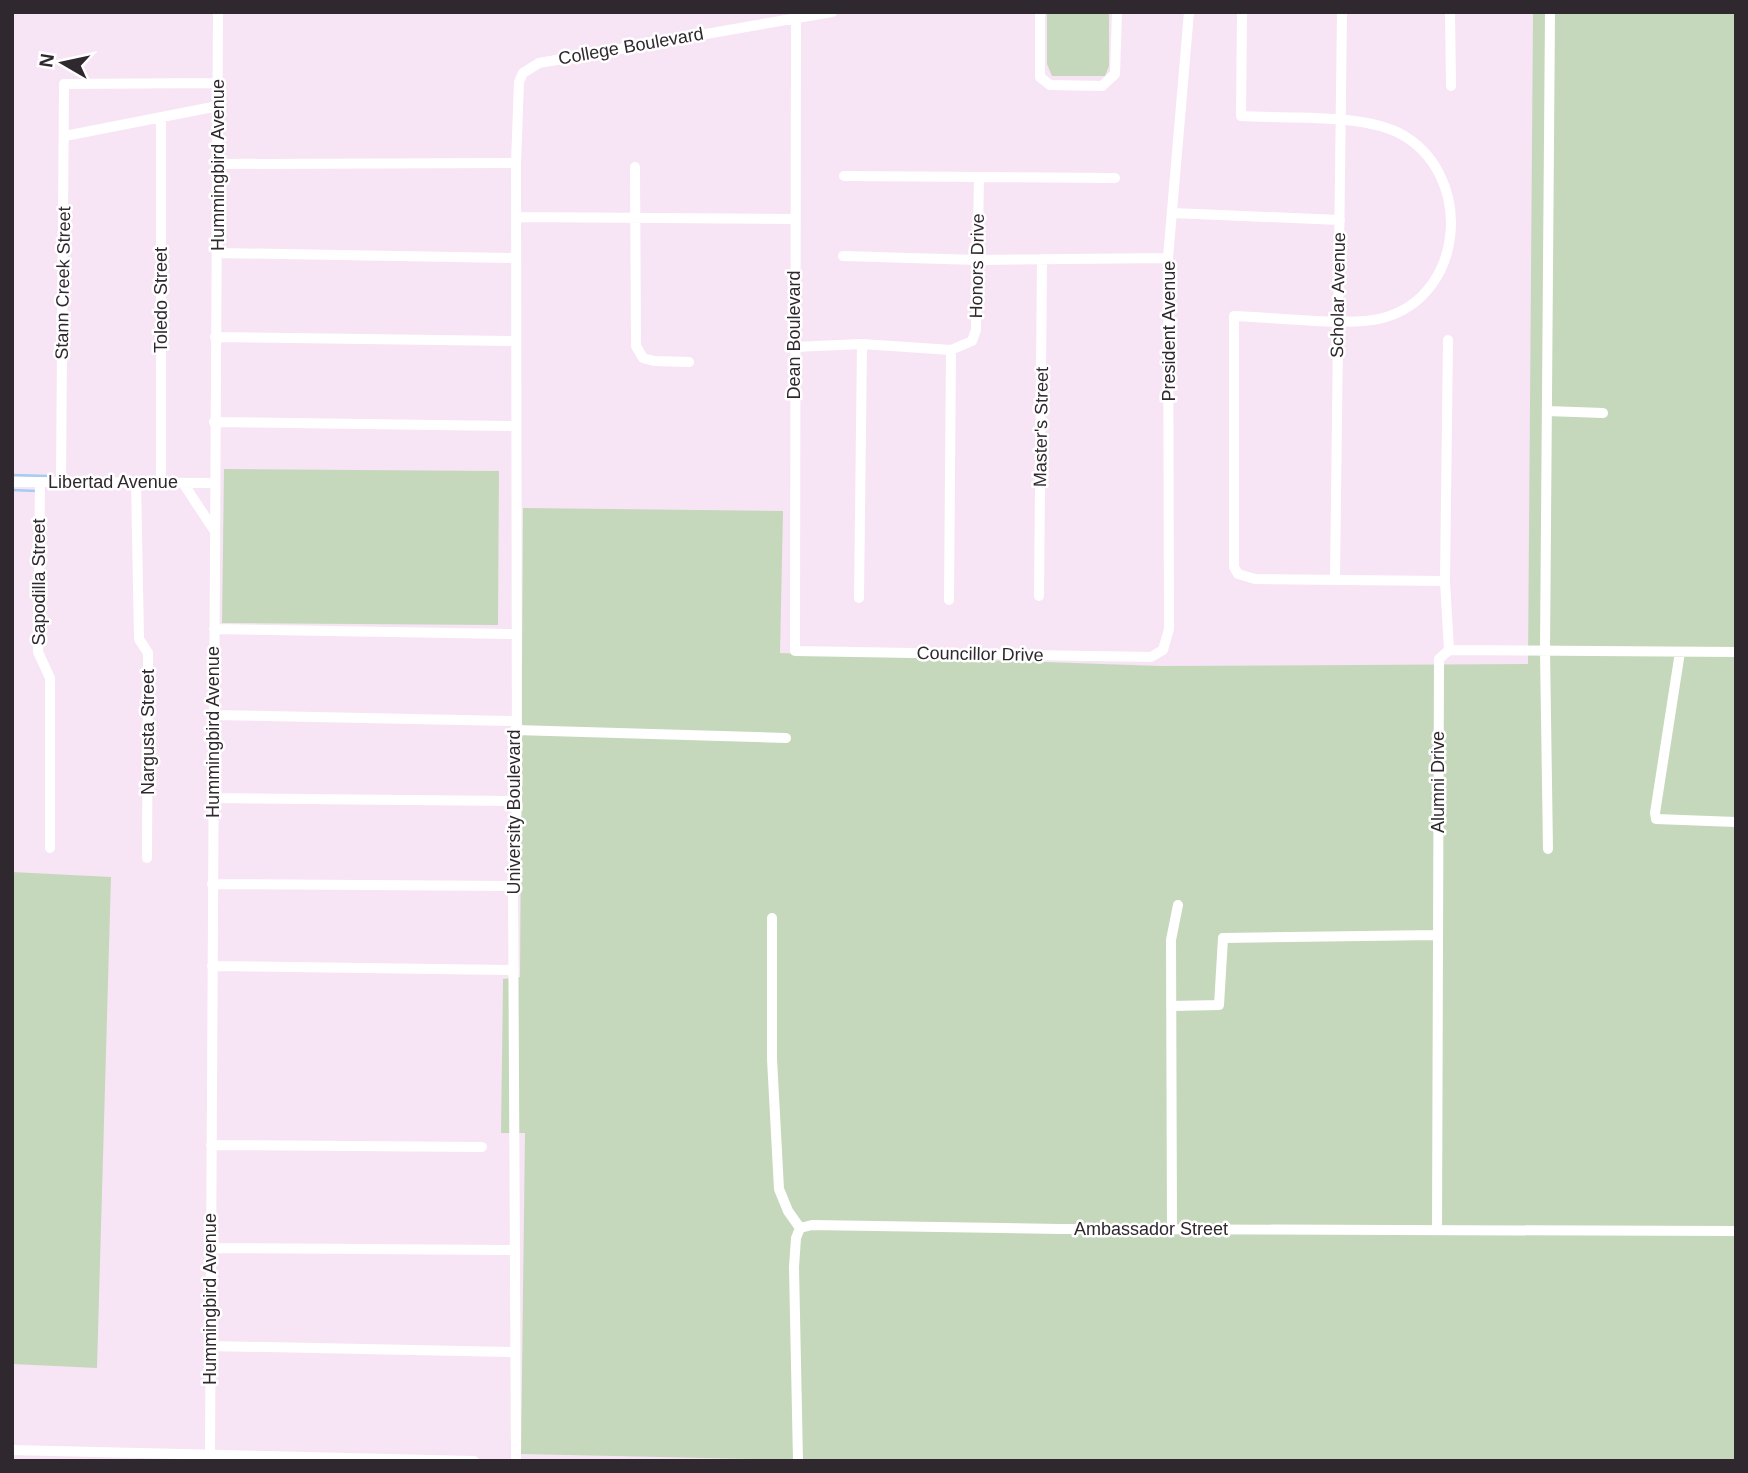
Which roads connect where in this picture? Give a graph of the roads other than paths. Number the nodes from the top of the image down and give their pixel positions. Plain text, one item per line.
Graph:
1 (218, 12) edge
2 (832, 12) edge
3 (1040, 12) edge
4 (1117, 12) edge
5 (1189, 12) edge
6 (1242, 12) edge
7 (1342, 12) edge
8 (1450, 12) edge
9 (1550, 12) edge
10 (796, 19) junction
11 (218, 83) junction
12 (1451, 86) dead end
13 (218, 106) junction
14 (161, 118) junction
15 (1340, 121) junction
16 (65, 136) junction
17 (516, 163) junction
18 (218, 164) junction
19 (635, 167) dead end
20 (844, 176) dead end
21 (979, 178) junction
22 (1115, 178) dead end
23 (1172, 213) junction
24 (636, 217) junction
25 (516, 218) junction
26 (794, 219) junction
27 (1340, 220) junction
28 (218, 253) junction
29 (843, 256) dead end
30 (516, 258) junction
31 (1168, 258) junction
32 (1042, 259) junction
33 (978, 260) junction
34 (1338, 320) junction
35 (215, 337) junction
36 (1448, 340) dead end
37 (516, 341) junction
38 (862, 344) junction
39 (794, 347) junction
40 (951, 350) junction
41 (689, 362) dead end
42 (1547, 411) junction
43 (1602, 413) dead end
44 (214, 422) junction
45 (516, 426) junction
46 (12, 482) edge
47 (40, 482) junction
48 (61, 482) junction
49 (136, 482) junction
50 (161, 483) junction
51 (183, 483) junction
52 (214, 483) junction
53 (214, 530) junction
54 (1335, 579) junction
55 (1445, 581) junction
56 (1039, 596) dead end
57 (859, 598) dead end
58 (949, 600) dead end
59 (214, 629) junction
60 (515, 634) junction
61 (1163, 650) joint
62 (1449, 650) junction
63 (795, 651) joint
64 (1545, 651) junction
65 (1680, 652) junction
66 (1736, 652) edge
67 (213, 715) junction
68 (515, 725) junction
69 (786, 738) dead end
70 (213, 798) junction
71 (517, 801) junction
72 (1736, 822) edge
73 (50, 848) dead end
74 (1548, 849) dead end
75 (147, 858) dead end
76 (212, 884) junction
77 (513, 886) junction
78 (1178, 905) dead end
79 (772, 918) dead end
80 (1437, 935) junction
81 (212, 966) junction
82 (514, 970) junction
83 (1171, 1006) junction
84 (211, 1145) junction
85 (482, 1147) dead end
86 (800, 1228) junction
87 (1172, 1229) junction
88 (1437, 1230) junction
89 (1736, 1231) edge
90 (211, 1248) junction
91 (515, 1250) junction
92 (210, 1346) junction
93 (513, 1352) junction
94 (12, 1450) edge
95 (210, 1452) junction
96 (31, 1455) edge
97 (437, 1460) edge
98 (474, 1461) edge
99 (516, 1461) edge
100 (798, 1461) edge

1 - 11 street, Hummingbird Avenue
2 - 10 street, College Boulevard
3 - 4 street
5 - 23 street, President Avenue
6 - 15 street
7 - 15 street, Scholar Avenue
8 - 12 street
9 - 42 street
10 - 17 street, College Boulevard
10 - 26 street, Dean Boulevard
11 - 13 street, Hummingbird Avenue
11 - 16 street, Stann Creek Street
13 - 14 street
13 - 18 street, Hummingbird Avenue
14 - 16 street
14 - 50 street, Toledo Street
15 - 27 street, Scholar Avenue
15 - 34 street
16 - 48 street, Stann Creek Street
17 - 18 street
17 - 25 street, University Boulevard
18 - 28 street, Hummingbird Avenue
19 - 24 street
20 - 21 street
21 - 22 street
21 - 33 street, Honors Drive
23 - 27 street
23 - 31 street, President Avenue
24 - 25 street
24 - 26 street
24 - 41 street
25 - 30 street, University Boulevard
26 - 39 street, Dean Boulevard
27 - 34 street, Scholar Avenue
28 - 30 street
28 - 35 street, Hummingbird Avenue
29 - 33 street
30 - 37 street, University Boulevard
31 - 32 street
31 - 61 street, President Avenue
32 - 33 street
32 - 56 street, Master's Street
33 - 40 street, Honors Drive
34 - 54 street, Scholar Avenue
34 - 54 street
35 - 37 street
35 - 44 street, Hummingbird Avenue
36 - 55 street, Alumni Drive
37 - 45 street, University Boulevard
38 - 39 street
38 - 40 street
38 - 57 street
39 - 63 street, Dean Boulevard
40 - 58 street
42 - 43 street
42 - 64 street
44 - 45 street
44 - 52 street, Hummingbird Avenue
45 - 60 street, University Boulevard
46 - 47 street, Libertad Avenue
47 - 48 street, Libertad Avenue
47 - 73 street, Sapodilla Street
48 - 49 street, Libertad Avenue
49 - 50 street, Libertad Avenue
49 - 75 street, Nargusta Street
50 - 51 street, Libertad Avenue
51 - 52 street, Libertad Avenue
51 - 53 street
52 - 53 street, Hummingbird Avenue
53 - 59 street, Hummingbird Avenue
54 - 55 street
55 - 62 street, Alumni Drive
59 - 60 street
59 - 67 street, Hummingbird Avenue
60 - 68 street, University Boulevard
61 - 63 street, Councillor Drive
62 - 64 street
62 - 80 street, Alumni Drive
64 - 65 street
64 - 74 street
65 - 66 street
65 - 72 street
67 - 68 street
67 - 70 street, Hummingbird Avenue
68 - 69 street
68 - 71 street, University Boulevard
70 - 71 street
70 - 76 street, Hummingbird Avenue
71 - 77 street, University Boulevard
76 - 77 street
76 - 81 street, Hummingbird Avenue
77 - 82 street, University Boulevard
78 - 83 street
79 - 86 street
80 - 83 street
80 - 88 street, Alumni Drive
81 - 82 street
81 - 84 street, Hummingbird Avenue
82 - 91 street, University Boulevard
83 - 87 street
84 - 85 street
84 - 90 street, Hummingbird Avenue
86 - 87 street, Ambassador Street
86 - 100 street
87 - 88 street, Ambassador Street
88 - 89 street, Ambassador Street
90 - 91 street
90 - 92 street, Hummingbird Avenue
91 - 93 street, University Boulevard
92 - 93 street
92 - 95 street, Hummingbird Avenue
93 - 99 street, University Boulevard
94 - 96 street
95 - 96 street
95 - 97 street
97 - 98 street

